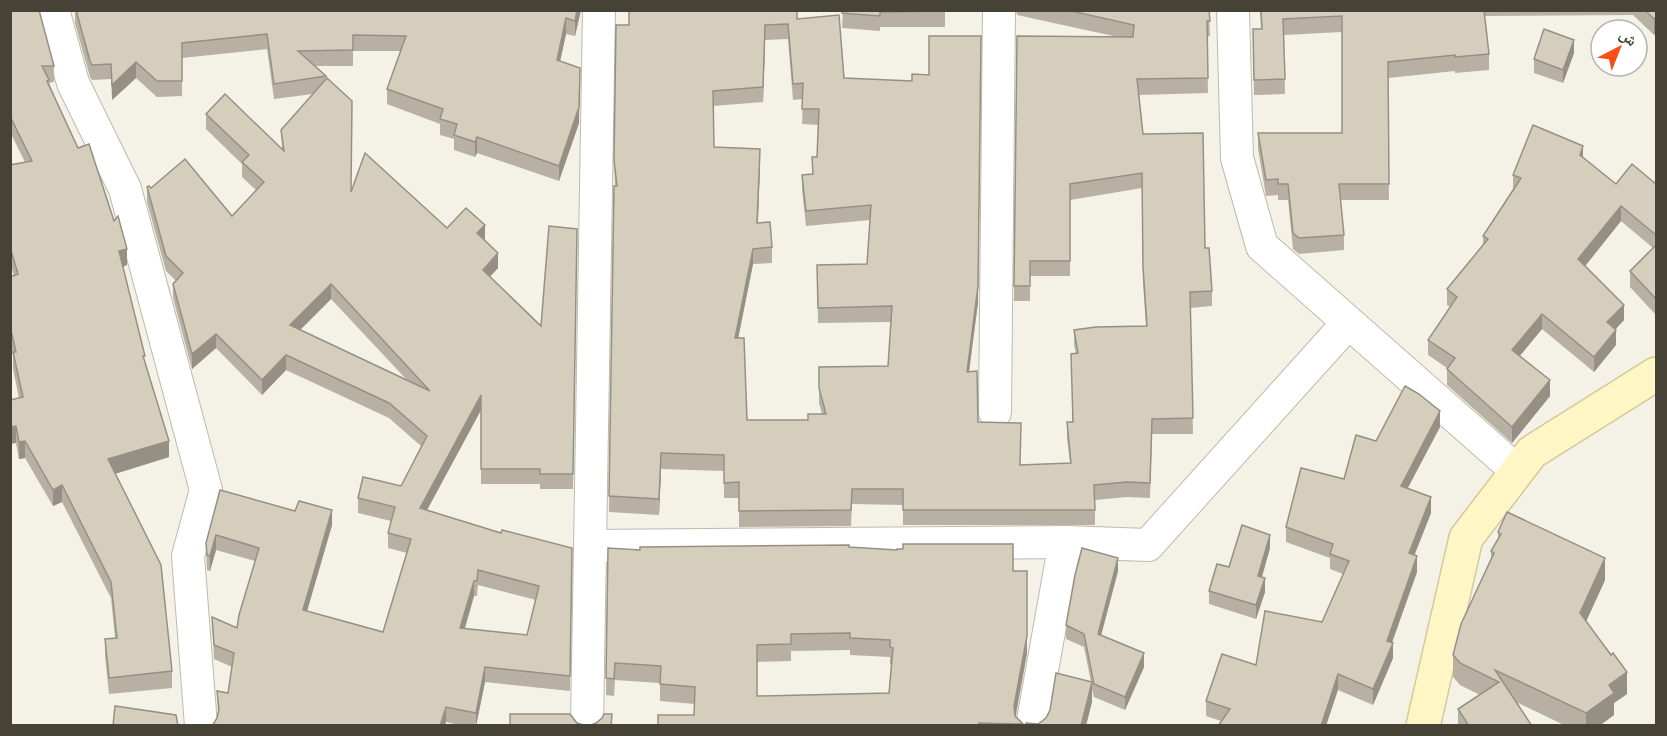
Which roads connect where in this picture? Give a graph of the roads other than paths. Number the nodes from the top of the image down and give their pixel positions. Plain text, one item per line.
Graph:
1 (52, 10) edge
2 (599, 10) edge
3 (999, 10) edge
4 (1233, 10) edge
5 (1348, 323) junction
6 (1656, 374) edge
7 (995, 412) dead end
8 (1517, 471) junction
9 (1065, 542) junction
10 (590, 546) junction
11 (201, 726) edge
12 (587, 726) edge
13 (1032, 726) edge
14 (1423, 726) edge

1 - 11 street
2 - 10 street
3 - 7 street
4 - 5 street
5 - 8 street
5 - 9 street
6 - 8 street
8 - 14 street
9 - 10 street
9 - 13 street
10 - 12 street

